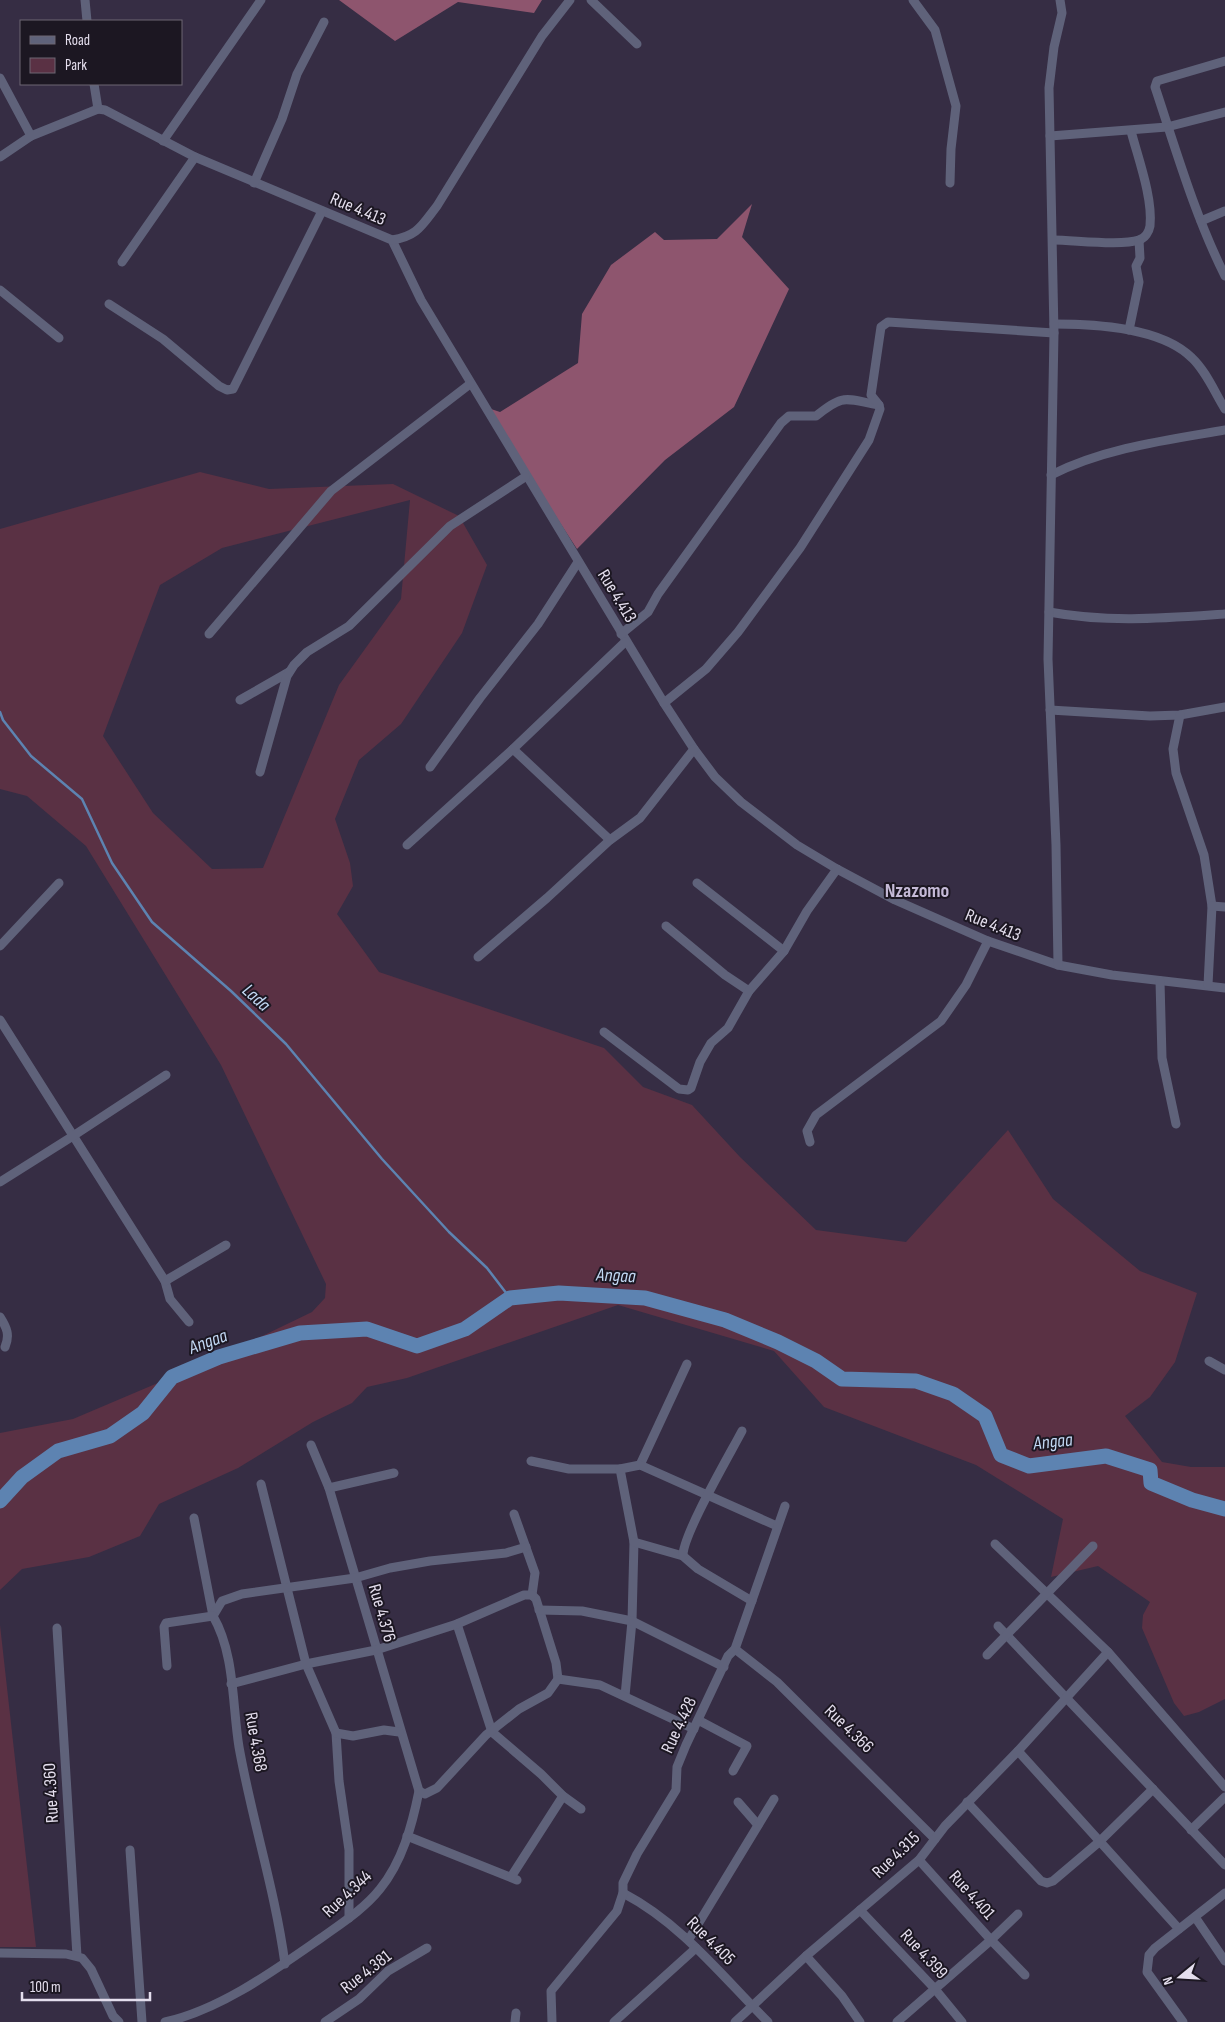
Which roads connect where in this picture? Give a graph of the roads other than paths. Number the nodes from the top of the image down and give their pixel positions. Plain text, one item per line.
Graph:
1 (85, 0) edge
2 (262, 0) edge
3 (570, 0) edge
4 (592, 0) edge
5 (913, 0) edge
6 (1060, 0) edge
7 (87, 20) edge
8 (324, 22) dead end
9 (637, 44) dead end
10 (1225, 61) edge
11 (0, 78) edge
12 (94, 85) edge
13 (98, 109) junction
14 (1225, 112) edge
15 (1167, 127) junction
16 (1131, 131) junction
17 (32, 136) junction
18 (1050, 136) junction
19 (163, 141) junction
20 (0, 157) edge
21 (195, 158) junction
22 (254, 183) junction
23 (950, 183) dead end
24 (322, 211) junction
25 (1225, 212) edge
26 (1201, 221) junction
27 (392, 240) junction
28 (1053, 240) junction
29 (1139, 240) junction
30 (122, 262) dead end
31 (1225, 276) edge
32 (0, 290) edge
33 (109, 304) dead end
34 (1054, 328) junction
35 (1129, 330) junction
36 (58, 338) dead end
37 (470, 384) junction
38 (879, 404) junction
39 (1225, 409) edge
40 (1225, 430) edge
41 (1051, 475) junction
42 (525, 477) junction
43 (578, 562) junction
44 (1049, 612) junction
45 (1225, 614) edge
46 (209, 634) dead end
47 (623, 638) junction
48 (289, 672) junction
49 (240, 700) dead end
50 (664, 703) junction
51 (1225, 707) edge
52 (1050, 710) junction
53 (1180, 715) junction
54 (694, 749) junction
55 (513, 750) junction
56 (430, 767) dead end
57 (260, 772) dead end
58 (610, 840) junction
59 (407, 845) dead end
60 (837, 869) junction
61 (59, 883) dead end
62 (697, 883) dead end
63 (1212, 906) junction
64 (1225, 907) edge
65 (666, 926) dead end
66 (988, 941) junction
67 (0, 946) edge
68 (784, 951) junction
69 (478, 956) dead end
70 (1058, 965) junction
71 (1160, 981) junction
72 (1208, 985) junction
73 (1225, 988) edge
74 (749, 992) junction
75 (0, 1020) edge
76 (604, 1032) dead end
77 (166, 1075) dead end
78 (1176, 1124) dead end
79 (73, 1136) junction
80 (810, 1142) dead end
81 (0, 1182) edge
82 (226, 1245) dead end
83 (165, 1281) junction
84 (0, 1317) edge
85 (189, 1322) dead end
86 (5, 1347) dead end
87 (1209, 1361) dead end
88 (687, 1364) dead end
89 (1225, 1370) edge
90 (742, 1431) dead end
91 (312, 1445) dead end
92 (531, 1461) dead end
93 (640, 1465) junction
94 (620, 1469) junction
95 (394, 1473) dead end
96 (261, 1484) dead end
97 (329, 1488) junction
98 (709, 1494) junction
99 (785, 1506) dead end
100 (514, 1514) dead end
101 (194, 1518) dead end
102 (777, 1526) junction
103 (634, 1542) junction
104 (995, 1544) dead end
105 (1093, 1546) dead end
106 (526, 1547) junction
107 (682, 1556) junction
108 (355, 1578) junction
109 (288, 1589) junction
110 (532, 1594) junction
111 (1047, 1594) junction
112 (752, 1601) junction
113 (539, 1610) junction
114 (212, 1616) junction
115 (632, 1621) junction
116 (457, 1624) junction
117 (998, 1626) dead end
118 (57, 1628) dead end
119 (1007, 1636) junction
120 (735, 1649) junction
121 (376, 1650) junction
122 (1108, 1652) junction
123 (987, 1655) dead end
124 (306, 1664) junction
125 (167, 1666) dead end
126 (724, 1666) junction
127 (558, 1679) junction
128 (231, 1684) junction
129 (625, 1696) junction
130 (1066, 1697) junction
131 (698, 1720) junction
132 (694, 1729) junction
133 (399, 1732) junction
134 (492, 1732) junction
135 (336, 1733) junction
136 (1018, 1751) junction
137 (733, 1771) dead end
138 (1225, 1787) edge
139 (1153, 1789) junction
140 (419, 1791) junction
141 (563, 1796) junction
142 (1225, 1797) edge
143 (774, 1799) dead end
144 (738, 1802) dead end
145 (967, 1802) junction
146 (581, 1809) dead end
147 (758, 1825) junction
148 (1191, 1830) junction
149 (408, 1836) junction
150 (935, 1839) junction
151 (1099, 1842) junction
152 (130, 1850) dead end
153 (919, 1860) junction
154 (1225, 1865) edge
155 (623, 1893) junction
156 (1225, 1893) edge
157 (860, 1910) junction
158 (1018, 1914) dead end
159 (1195, 1916) junction
160 (350, 1918) junction
161 (1179, 1929) junction
162 (689, 1939) junction
163 (991, 1940) junction
164 (428, 1948) dead end
165 (696, 1948) junction
166 (0, 1953) edge
167 (76, 1956) junction
168 (806, 1956) junction
169 (1225, 1961) edge
170 (285, 1964) junction
171 (1025, 1976) dead end
172 (935, 1989) junction
173 (753, 2007) junction
174 (119, 2022) edge
175 (142, 2022) edge
176 (165, 2022) edge
177 (324, 2022) edge
178 (552, 2022) edge
179 (614, 2022) edge
180 (735, 2022) edge
181 (768, 2022) edge
182 (860, 2022) edge
183 (897, 2022) edge
184 (962, 2022) edge
185 (1183, 2022) edge

1 - 7 street
2 - 19 street
3 - 27 street
4 - 9 street
5 - 23 street
6 - 18 street
8 - 22 street
10 - 15 street
11 - 17 street
12 - 13 street
13 - 17 street
13 - 19 street, Rue 4.413
14 - 15 street
15 - 16 street
15 - 26 street
16 - 18 street
16 - 29 street
17 - 20 street
18 - 28 street
19 - 21 street, Rue 4.413
21 - 22 street, Rue 4.413
21 - 30 street
22 - 24 street, Rue 4.413
24 - 27 street, Rue 4.413
24 - 33 street
25 - 26 street
26 - 31 street
27 - 37 street, Rue 4.413
28 - 29 street
28 - 34 street
29 - 35 street
32 - 36 street
34 - 35 street
34 - 38 street
34 - 41 street
35 - 39 street
37 - 42 street, Rue 4.413
37 - 46 street
38 - 47 street
38 - 50 street
40 - 41 street
41 - 44 street
42 - 43 street, Rue 4.413
42 - 48 street
43 - 47 street, Rue 4.413
43 - 56 street
44 - 45 street
44 - 52 street
47 - 50 street, Rue 4.413
47 - 55 street
48 - 49 street
48 - 57 street
50 - 54 street, Rue 4.413
51 - 53 street
52 - 53 street
52 - 70 street
53 - 63 street
54 - 58 street
54 - 60 street, Rue 4.413
55 - 58 street
55 - 59 street
58 - 69 street
60 - 66 street, Rue 4.413
60 - 68 street
61 - 67 street
62 - 68 street
63 - 64 street
63 - 72 street
65 - 74 street
66 - 70 street, Rue 4.413
66 - 80 street
68 - 74 street
70 - 71 street, Rue 4.413
71 - 72 street, Rue 4.413
71 - 78 street
72 - 73 street, Rue 4.413
74 - 76 street
75 - 79 street
77 - 79 street
79 - 81 street
79 - 83 street
82 - 83 street
83 - 85 street
84 - 86 street
87 - 89 street
88 - 93 street
90 - 98 street
91 - 97 street, Rue 4.376
92 - 94 street
93 - 94 street
93 - 98 street
94 - 103 street
95 - 97 street
96 - 109 street
97 - 108 street, Rue 4.376
98 - 102 street
98 - 107 street
99 - 102 street, Rue 4.428
100 - 106 street
101 - 114 street, Rue 4.368
102 - 112 street, Rue 4.428
103 - 107 street
103 - 115 street
104 - 111 street
105 - 111 street
106 - 108 street
106 - 110 street
107 - 112 street
108 - 109 street
108 - 121 street, Rue 4.376
109 - 114 street
109 - 124 street
110 - 113 street
110 - 116 street
111 - 119 street
111 - 122 street
112 - 120 street, Rue 4.428
113 - 115 street
113 - 127 street
114 - 125 street
114 - 128 street, Rue 4.368
115 - 126 street
115 - 129 street
116 - 121 street
116 - 134 street
117 - 119 street
118 - 167 street, Rue 4.360
119 - 123 street
119 - 130 street
120 - 126 street, Rue 4.428
120 - 150 street, Rue 4.366
121 - 124 street
121 - 133 street, Rue 4.376
122 - 130 street, Rue 4.315
122 - 138 street
124 - 128 street
124 - 135 street
126 - 131 street, Rue 4.428
127 - 129 street
127 - 134 street
128 - 170 street, Rue 4.368
129 - 132 street
130 - 136 street, Rue 4.315
130 - 139 street
131 - 132 street, Rue 4.428
131 - 137 street
132 - 155 street, Rue 4.428
133 - 135 street
133 - 140 street, Rue 4.376
134 - 140 street
134 - 141 street
135 - 160 street
136 - 145 street, Rue 4.315
136 - 151 street
139 - 148 street
139 - 151 street
140 - 149 street, Rue 4.344
141 - 146 street
141 - 149 street
142 - 148 street
143 - 147 street
144 - 147 street
145 - 150 street, Rue 4.315
145 - 151 street
147 - 162 street
148 - 154 street
149 - 160 street, Rue 4.344
150 - 153 street, Rue 4.315
151 - 161 street
152 - 175 street
153 - 157 street, Rue 4.315
153 - 163 street, Rue 4.401
155 - 162 street, Rue 4.405
155 - 178 street, Rue 4.428
156 - 159 street
157 - 168 street, Rue 4.315
157 - 172 street, Rue 4.399
158 - 163 street
159 - 161 street
159 - 169 street
160 - 170 street, Rue 4.344
161 - 185 street
162 - 165 street, Rue 4.405
163 - 171 street
163 - 172 street, Rue 4.401
164 - 177 street, Rue 4.381
165 - 173 street, Rue 4.405
165 - 179 street
166 - 167 street
167 - 174 street
168 - 173 street, Rue 4.315
168 - 182 street
170 - 176 street, Rue 4.344
172 - 183 street, Rue 4.401
172 - 184 street, Rue 4.399
173 - 180 street, Rue 4.315
173 - 181 street, Rue 4.405

